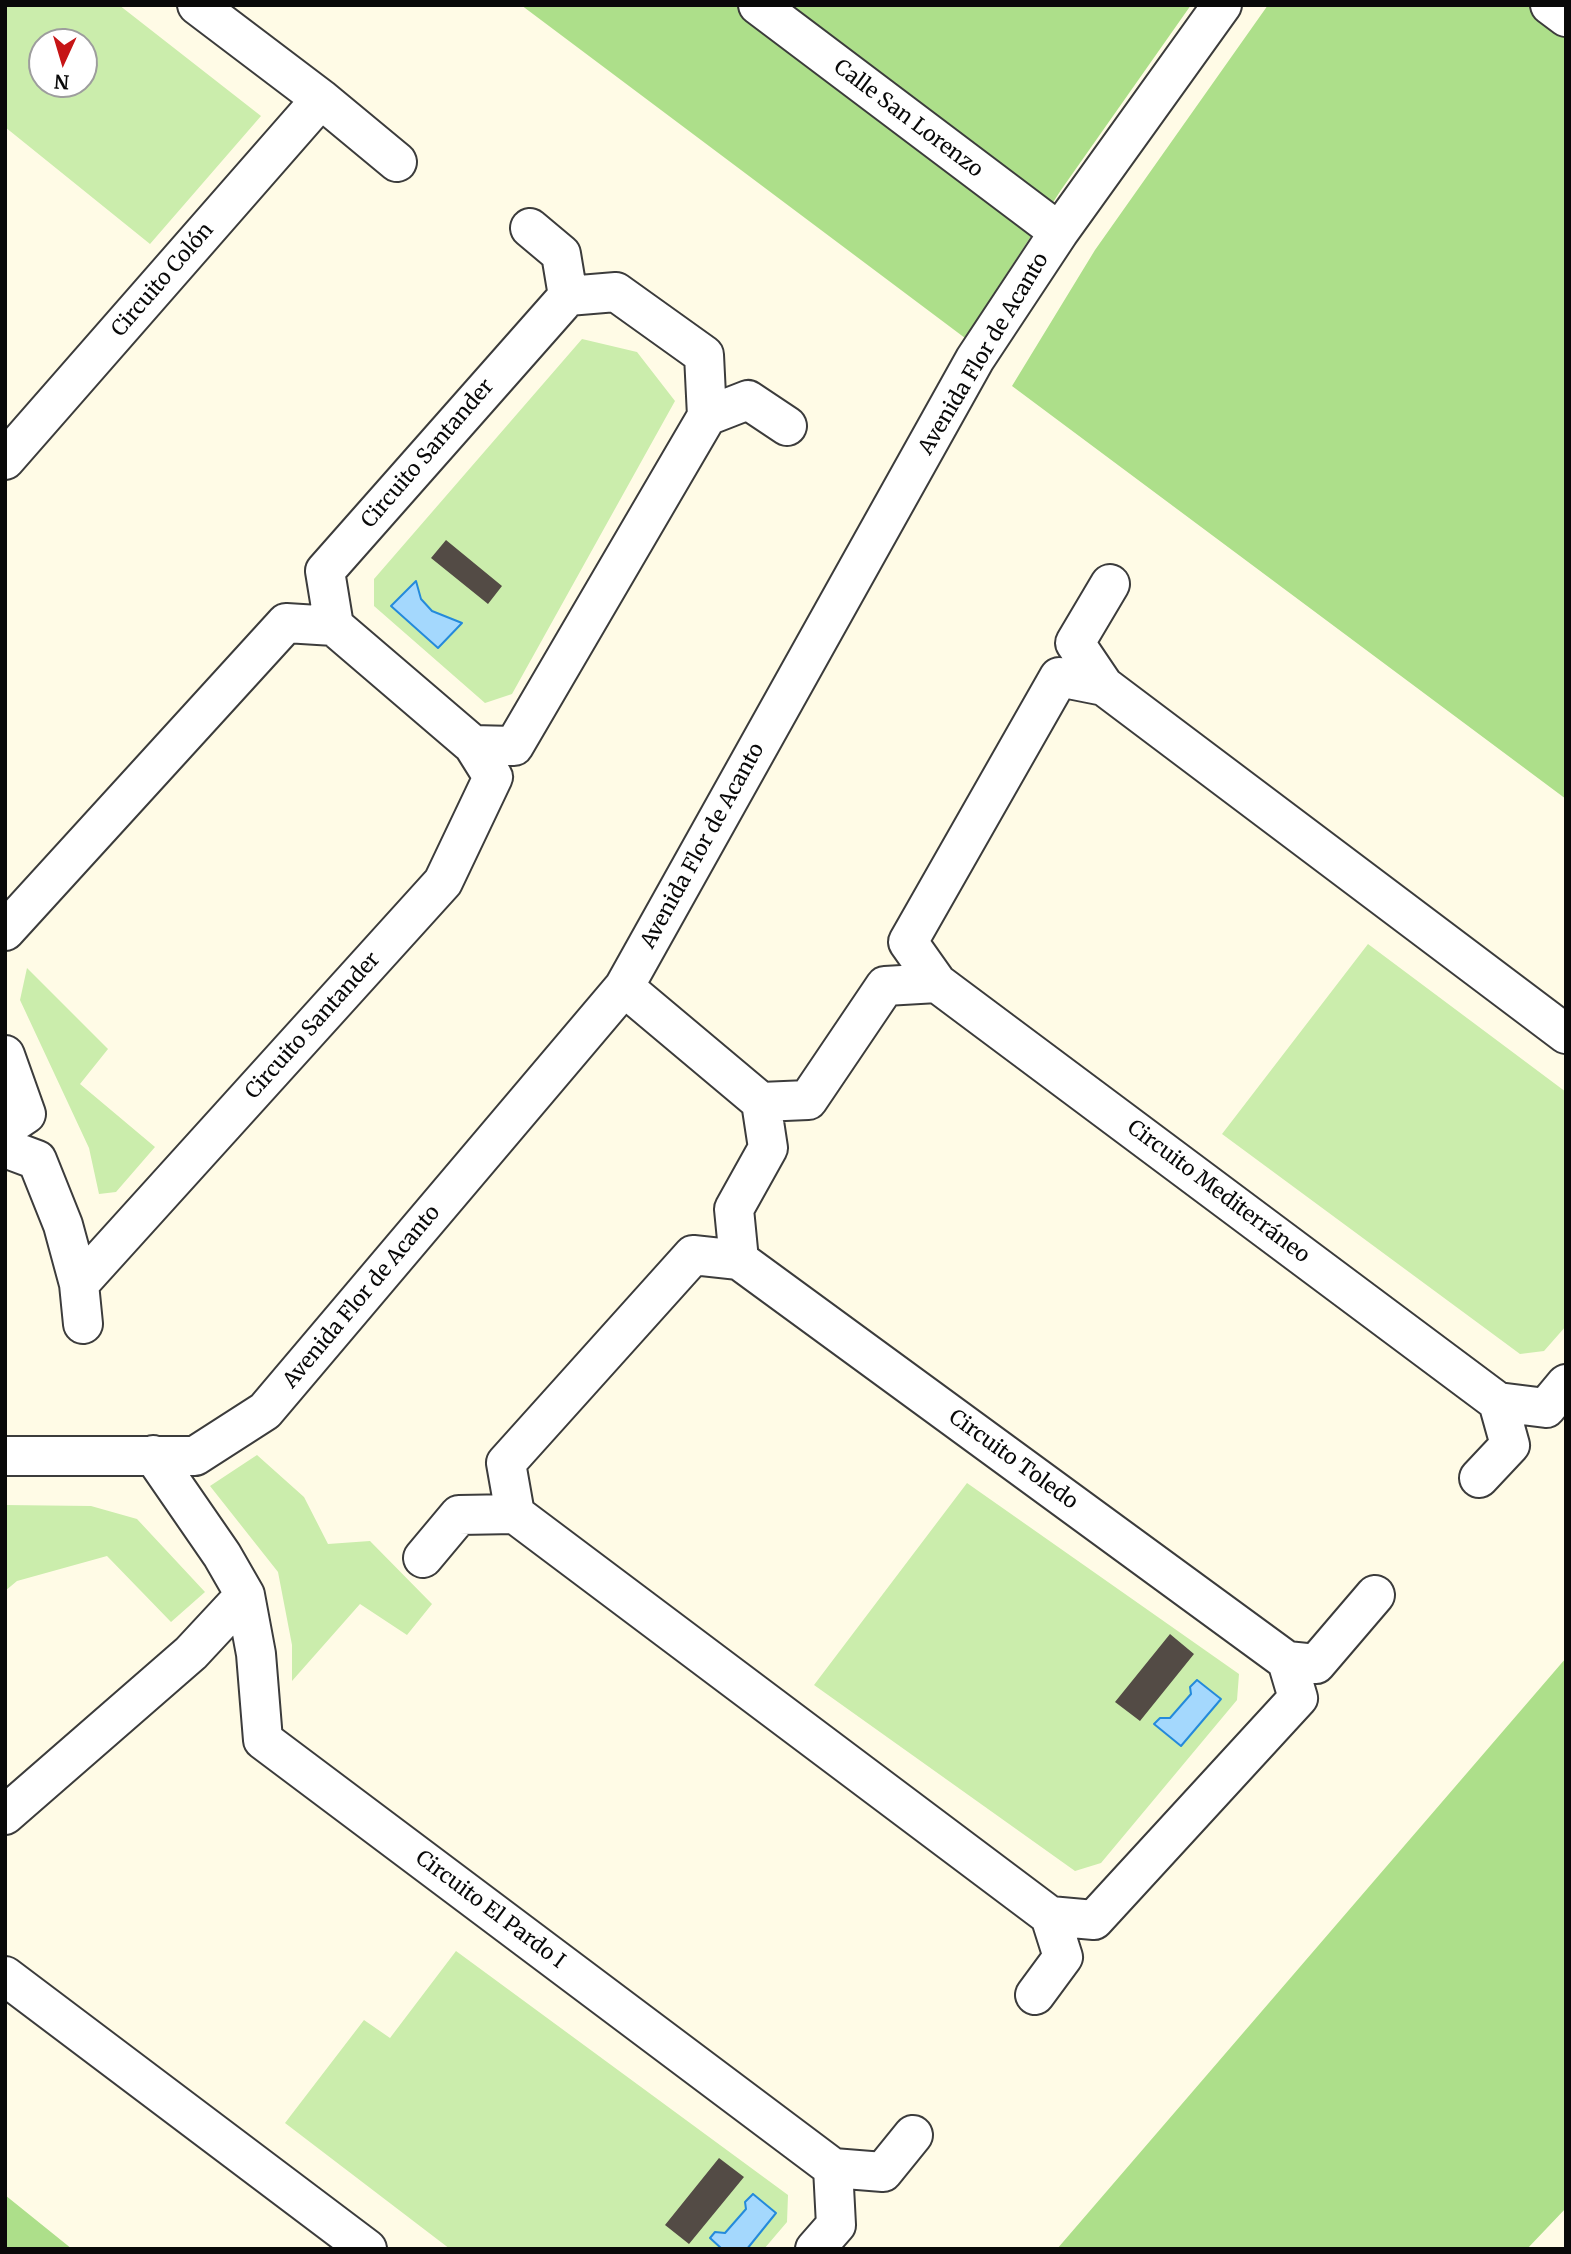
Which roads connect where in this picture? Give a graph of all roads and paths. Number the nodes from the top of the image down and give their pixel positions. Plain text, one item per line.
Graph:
1 (197, 5) edge
2 (758, 5) edge
3 (1222, 5) edge
4 (1550, 5) edge
5 (1566, 17) edge
6 (320, 99) junction
7 (397, 162) dead end
8 (530, 228) dead end
9 (1059, 232) junction
10 (568, 296) junction
11 (707, 416) junction
12 (787, 426) dead end
13 (5, 460) edge
14 (1110, 584) dead end
15 (334, 626) junction
16 (1104, 686) junction
17 (473, 745) junction
18 (5, 931) edge
19 (937, 983) junction
20 (624, 986) junction
21 (1566, 1034) edge
22 (5, 1055) edge
23 (761, 1102) junction
24 (5, 1128) edge
25 (5, 1148) edge
26 (739, 1260) junction
27 (79, 1284) junction
28 (83, 1324) dead end
29 (1566, 1384) edge
30 (1498, 1402) junction
31 (5, 1455) edge
32 (153, 1455) junction
33 (1479, 1478) dead end
34 (515, 1514) junction
35 (424, 1558) dead end
36 (246, 1595) junction
37 (1375, 1595) dead end
38 (1287, 1661) junction
39 (5, 1815) edge
40 (1050, 1916) junction
41 (5, 1976) edge
42 (1035, 1995) dead end
43 (913, 2135) dead end
44 (833, 2168) junction
45 (367, 2249) edge
46 (815, 2249) edge

1 - 6 street
2 - 9 street, Calle San Lorenzo
3 - 9 street, Avenida Flor de Acanto
4 - 5 street
6 - 7 street
6 - 13 street, Circuito Colón
8 - 10 street
9 - 20 street, Avenida Flor de Acanto
10 - 11 street
10 - 15 street, Circuito Santander
11 - 12 street
11 - 17 street
14 - 16 street, Circuito Mediterráneo
15 - 17 street, Circuito Santander
15 - 18 street
16 - 19 street, Circuito Mediterráneo
16 - 21 street, Circuito Mediterráneo
17 - 27 street, Circuito Santander
19 - 23 street
19 - 30 street, Circuito Mediterráneo
20 - 23 street
20 - 32 street, Avenida Flor de Acanto
22 - 24 street
23 - 26 street
25 - 27 street
26 - 34 street, Circuito Toledo
26 - 38 street, Circuito Toledo
27 - 28 street
29 - 30 street, Circuito Mediterráneo
30 - 33 street
31 - 32 street, Avenida Flor de Acanto
32 - 36 street, Circuito El Pardo I
34 - 35 street
34 - 40 street
36 - 39 street
36 - 44 street, Circuito El Pardo I
37 - 38 street
38 - 40 street
40 - 42 street
41 - 45 street
43 - 44 street
44 - 46 street

